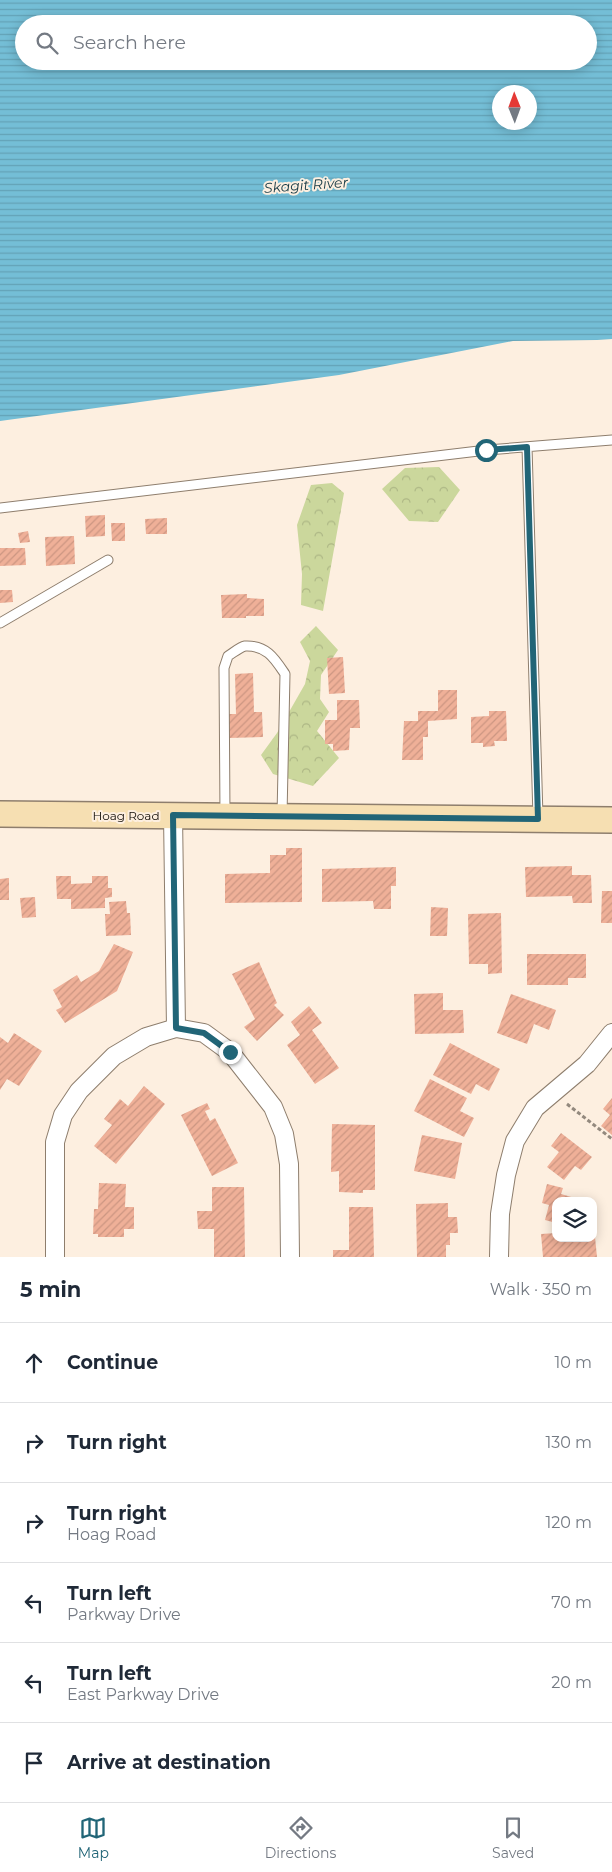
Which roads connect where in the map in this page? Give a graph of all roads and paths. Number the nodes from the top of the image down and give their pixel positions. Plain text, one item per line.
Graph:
1 (612, 440) edge
2 (527, 447) junction
3 (0, 508) edge
4 (108, 560) dead end
5 (0, 623) edge
6 (0, 814) edge
7 (173, 815) junction
8 (225, 816) junction
9 (282, 816) junction
10 (538, 819) junction
11 (612, 820) edge
12 (176, 1028) junction
13 (612, 1033) edge
14 (564, 1102) dead end
15 (612, 1139) edge
16 (56, 1257) edge
17 (290, 1257) edge
18 (499, 1257) edge

1 - 2 lane
2 - 3 lane
2 - 10 lane
4 - 5 lane
6 - 7 street, Hoag Road
7 - 8 street, Hoag Road
7 - 12 street
8 - 9 street, Hoag Road
8 - 9 lane
9 - 10 street, Hoag Road
10 - 11 street, Hoag Road
12 - 16 street
12 - 17 street
13 - 18 street
14 - 15 path

